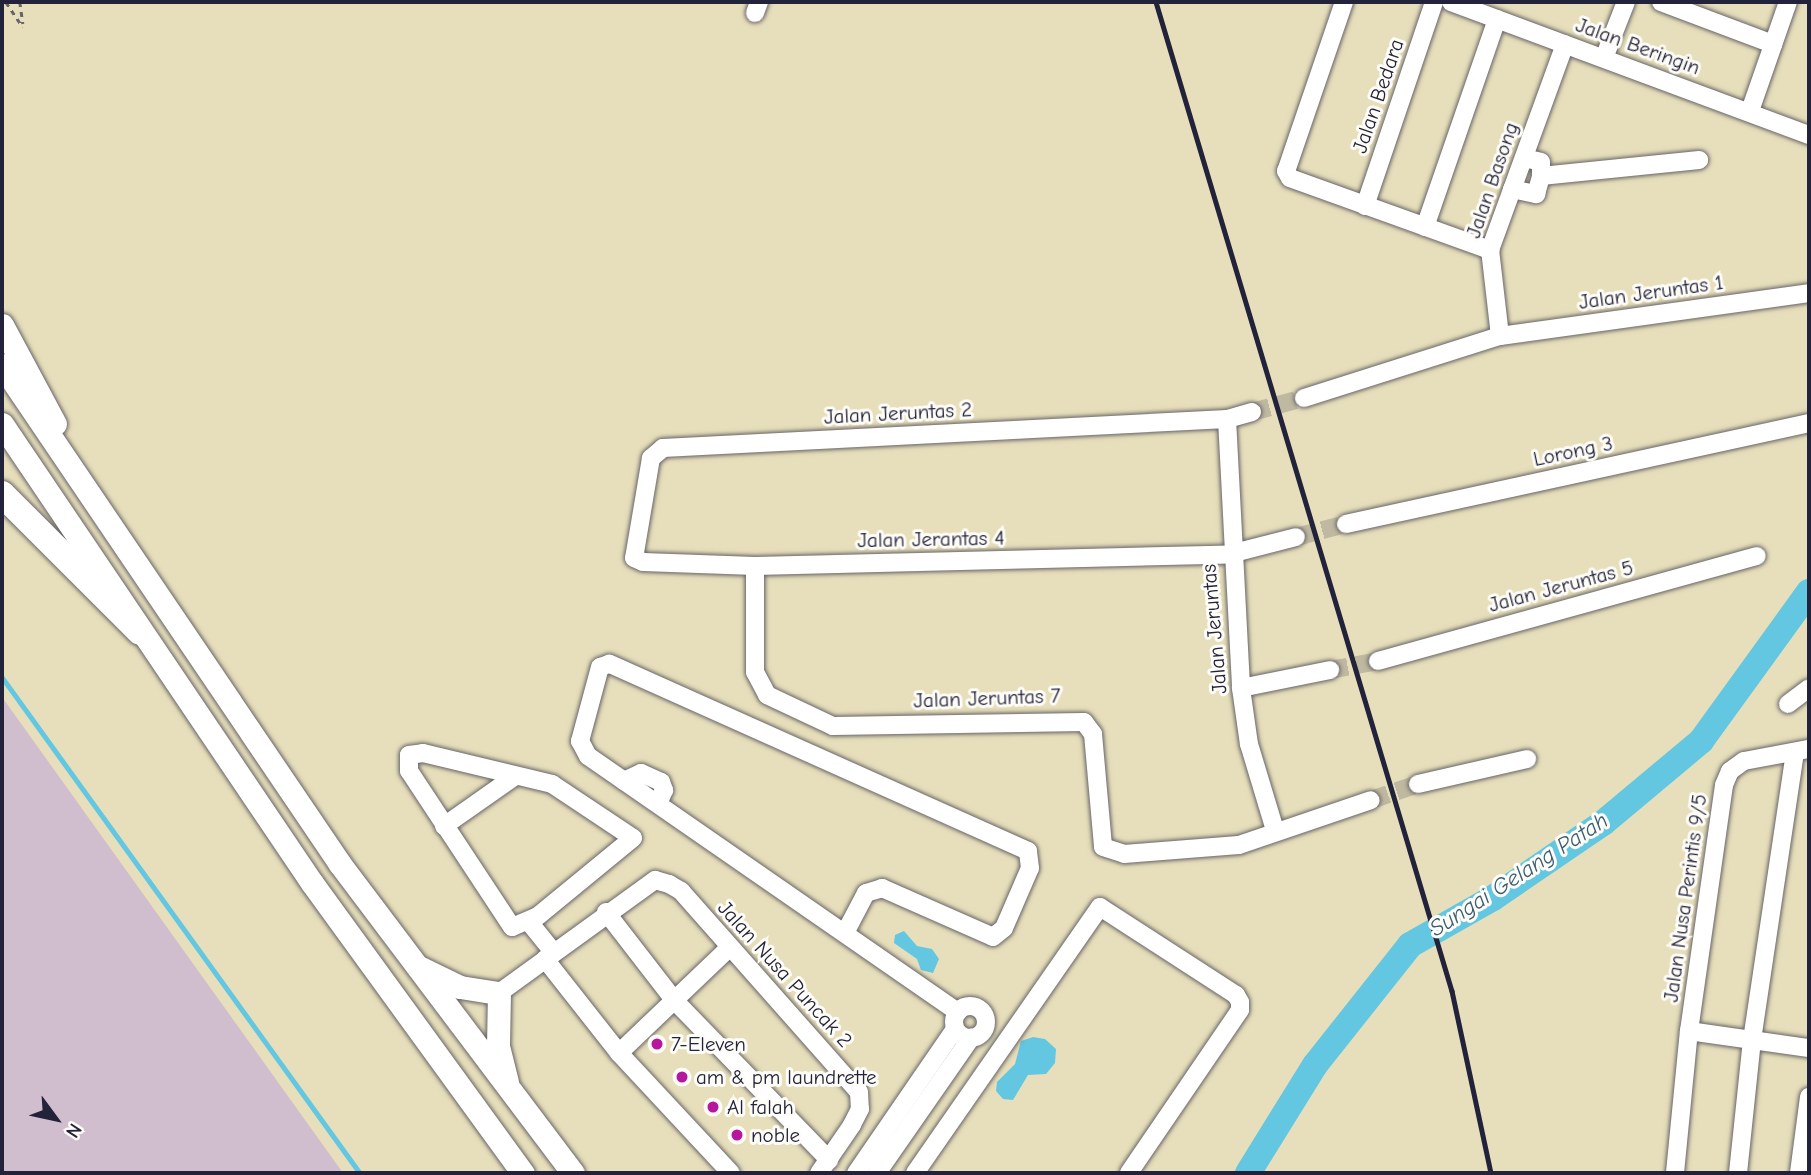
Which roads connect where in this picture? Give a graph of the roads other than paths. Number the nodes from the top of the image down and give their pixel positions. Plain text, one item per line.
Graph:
1 (1343, 2) edge
2 (1434, 2) edge
3 (1451, 2) edge
4 (1626, 2) edge
5 (1661, 2) edge
6 (1788, 2) edge
7 (1497, 19) junction
8 (1565, 44) junction
9 (1773, 44) junction
10 (1604, 58) junction
11 (1749, 111) junction
12 (1809, 135) edge
13 (1524, 158) junction
14 (1699, 160) dead end
15 (1541, 176) junction
16 (1513, 189) junction
17 (1365, 206) junction
18 (1425, 227) junction
19 (1490, 250) junction
20 (1809, 293) edge
21 (2, 325) edge
22 (1500, 337) junction
23 (2, 365) edge
24 (1304, 398) tunnel mouth
25 (1252, 412) tunnel mouth
26 (1227, 419) junction
27 (1809, 422) edge
28 (2, 424) edge
29 (2, 494) edge
30 (1346, 524) tunnel mouth
31 (113, 532) junction
32 (1296, 537) tunnel mouth
33 (1230, 554) junction
34 (1757, 556) dead end
35 (634, 558) joint
36 (755, 566) junction
37 (140, 632) junction
38 (1378, 661) tunnel mouth
39 (1331, 670) tunnel mouth
40 (1241, 688) junction
41 (1809, 688) edge
42 (1788, 704) dead end
43 (1802, 751) edge
44 (1527, 759) dead end
45 (514, 777) junction
46 (1418, 784) tunnel mouth
47 (1371, 800) tunnel mouth
48 (444, 826) junction
49 (1275, 830) junction
50 (606, 912) junction
51 (533, 919) junction
52 (845, 933) junction
53 (728, 949) junction
54 (552, 953) junction
55 (416, 965) junction
56 (499, 993) junction
57 (674, 1000) junction
58 (957, 1020) junction
59 (1689, 1031) junction
60 (971, 1038) junction
61 (1752, 1040) junction
62 (1809, 1048) edge
63 (619, 1053) junction
64 (509, 1091) junction
65 (1809, 1097) edge
66 (824, 1167) edge
67 (866, 1171) edge
68 (523, 1173) edge
69 (573, 1173) edge
70 (731, 1173) edge
71 (915, 1173) edge
72 (1129, 1173) edge
73 (1675, 1173) edge
74 (1738, 1173) edge
75 (1799, 1173) edge

1 - 17 street
2 - 17 street, Jalan Bedara
3 - 7 street, Jalan Beringin
4 - 10 street
5 - 9 street
6 - 9 street
7 - 8 street, Jalan Beringin
7 - 18 street
8 - 10 street, Jalan Beringin
8 - 13 street, Jalan Basong
9 - 11 street
10 - 11 street, Jalan Beringin
11 - 12 street, Jalan Beringin
13 - 15 street
13 - 16 street, Jalan Basong
14 - 15 street
15 - 16 street
16 - 19 street, Jalan Basong
17 - 18 street
18 - 19 street
19 - 22 street, Jalan Basong
20 - 22 street, Jalan Jeruntas 1
21 - 31 main road
22 - 24 street
23 - 31 main road
25 - 26 street, Jalan Jeruntas 2
26 - 33 street, Jalan Jeruntas
26 - 35 street, Jalan Jeruntas 2
27 - 30 street, Lorong 3
28 - 37 main road
29 - 37 highway
31 - 55 main road
32 - 33 street
33 - 36 street, Jalan Jerantas 4
33 - 40 street, Jalan Jeruntas
34 - 38 street, Jalan Jeruntas 5
35 - 36 street, Jalan Jerantas 4
36 - 49 street, Jalan Jeruntas 7
37 - 68 main road
39 - 40 street
40 - 49 street, Jalan Jeruntas
41 - 42 street
43 - 59 street, Jalan Nusa Perintis 9/5
43 - 61 street
44 - 46 street
45 - 48 street
45 - 48 street
45 - 51 street
47 - 49 street
48 - 51 street
50 - 53 street, Jalan Nusa Puncak 2
50 - 54 street
50 - 57 street
51 - 54 street
52 - 52 street
52 - 58 street
53 - 57 street
53 - 66 street, Jalan Nusa Puncak 2
54 - 56 street
54 - 63 street
55 - 56 main road
55 - 64 main road
56 - 64 main road
57 - 63 street
57 - 66 street
58 - 60 street
58 - 60 street
58 - 67 street
59 - 61 street
59 - 73 street, Jalan Nusa Perintis 9/5
60 - 67 street
61 - 62 street
61 - 74 street
63 - 70 street
64 - 69 main road
65 - 75 street
71 - 72 street

